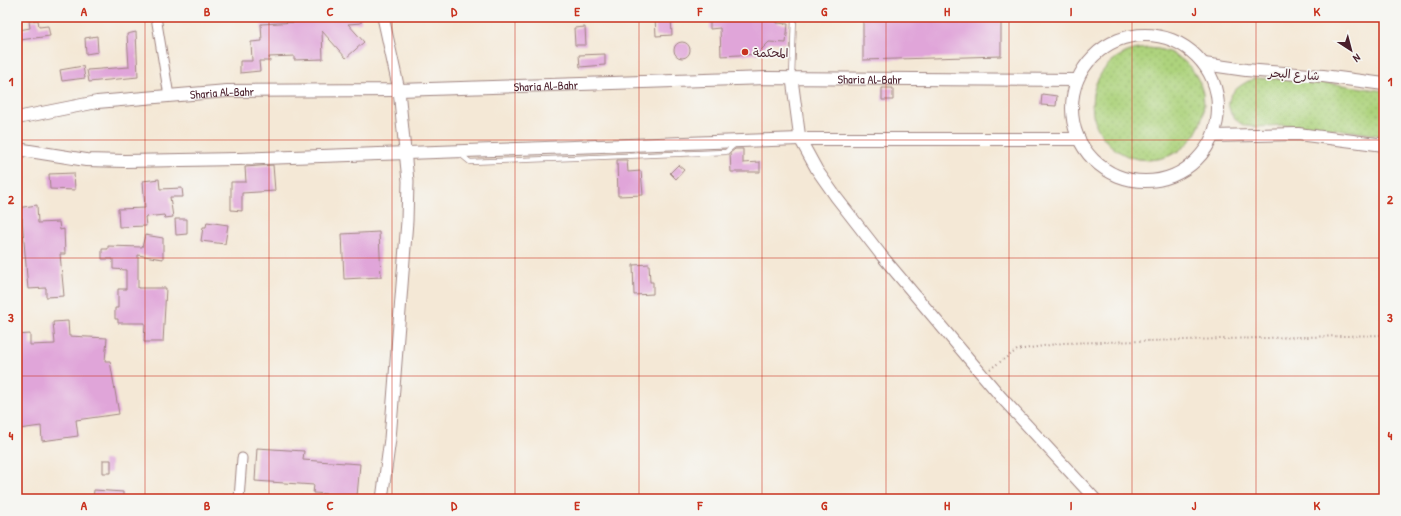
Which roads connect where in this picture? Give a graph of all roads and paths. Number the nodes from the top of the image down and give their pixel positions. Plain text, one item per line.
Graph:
1 (156, 17) edge
2 (383, 17) edge
3 (794, 17) edge
4 (1204, 64) junction
5 (792, 79) junction
6 (1077, 80) junction
7 (1384, 84) edge
8 (399, 90) junction
9 (169, 96) junction
10 (17, 118) edge
11 (1213, 136) junction
12 (800, 139) junction
13 (1079, 139) junction
14 (1384, 145) edge
15 (17, 149) edge
16 (406, 152) junction
17 (1384, 335) edge
18 (982, 374) junction
19 (242, 458) dead end
20 (239, 499) edge
21 (382, 499) edge
22 (1096, 499) edge

1 - 9 street
2 - 8 street
3 - 5 lane
4 - 6 main road
4 - 7 main road, شارع البحر
4 - 11 main road
5 - 6 main road, Sharia Al-Bahr
5 - 8 main road, Sharia Al-Bahr
5 - 12 street
6 - 13 main road
8 - 9 main road, Sharia Al-Bahr
8 - 16 street
9 - 10 main road, Sharia Al-Bahr
11 - 13 main road
11 - 14 main road
12 - 13 main road
12 - 16 main road
12 - 18 street
15 - 16 main road
16 - 21 street
17 - 18 path
18 - 22 street
19 - 20 street

